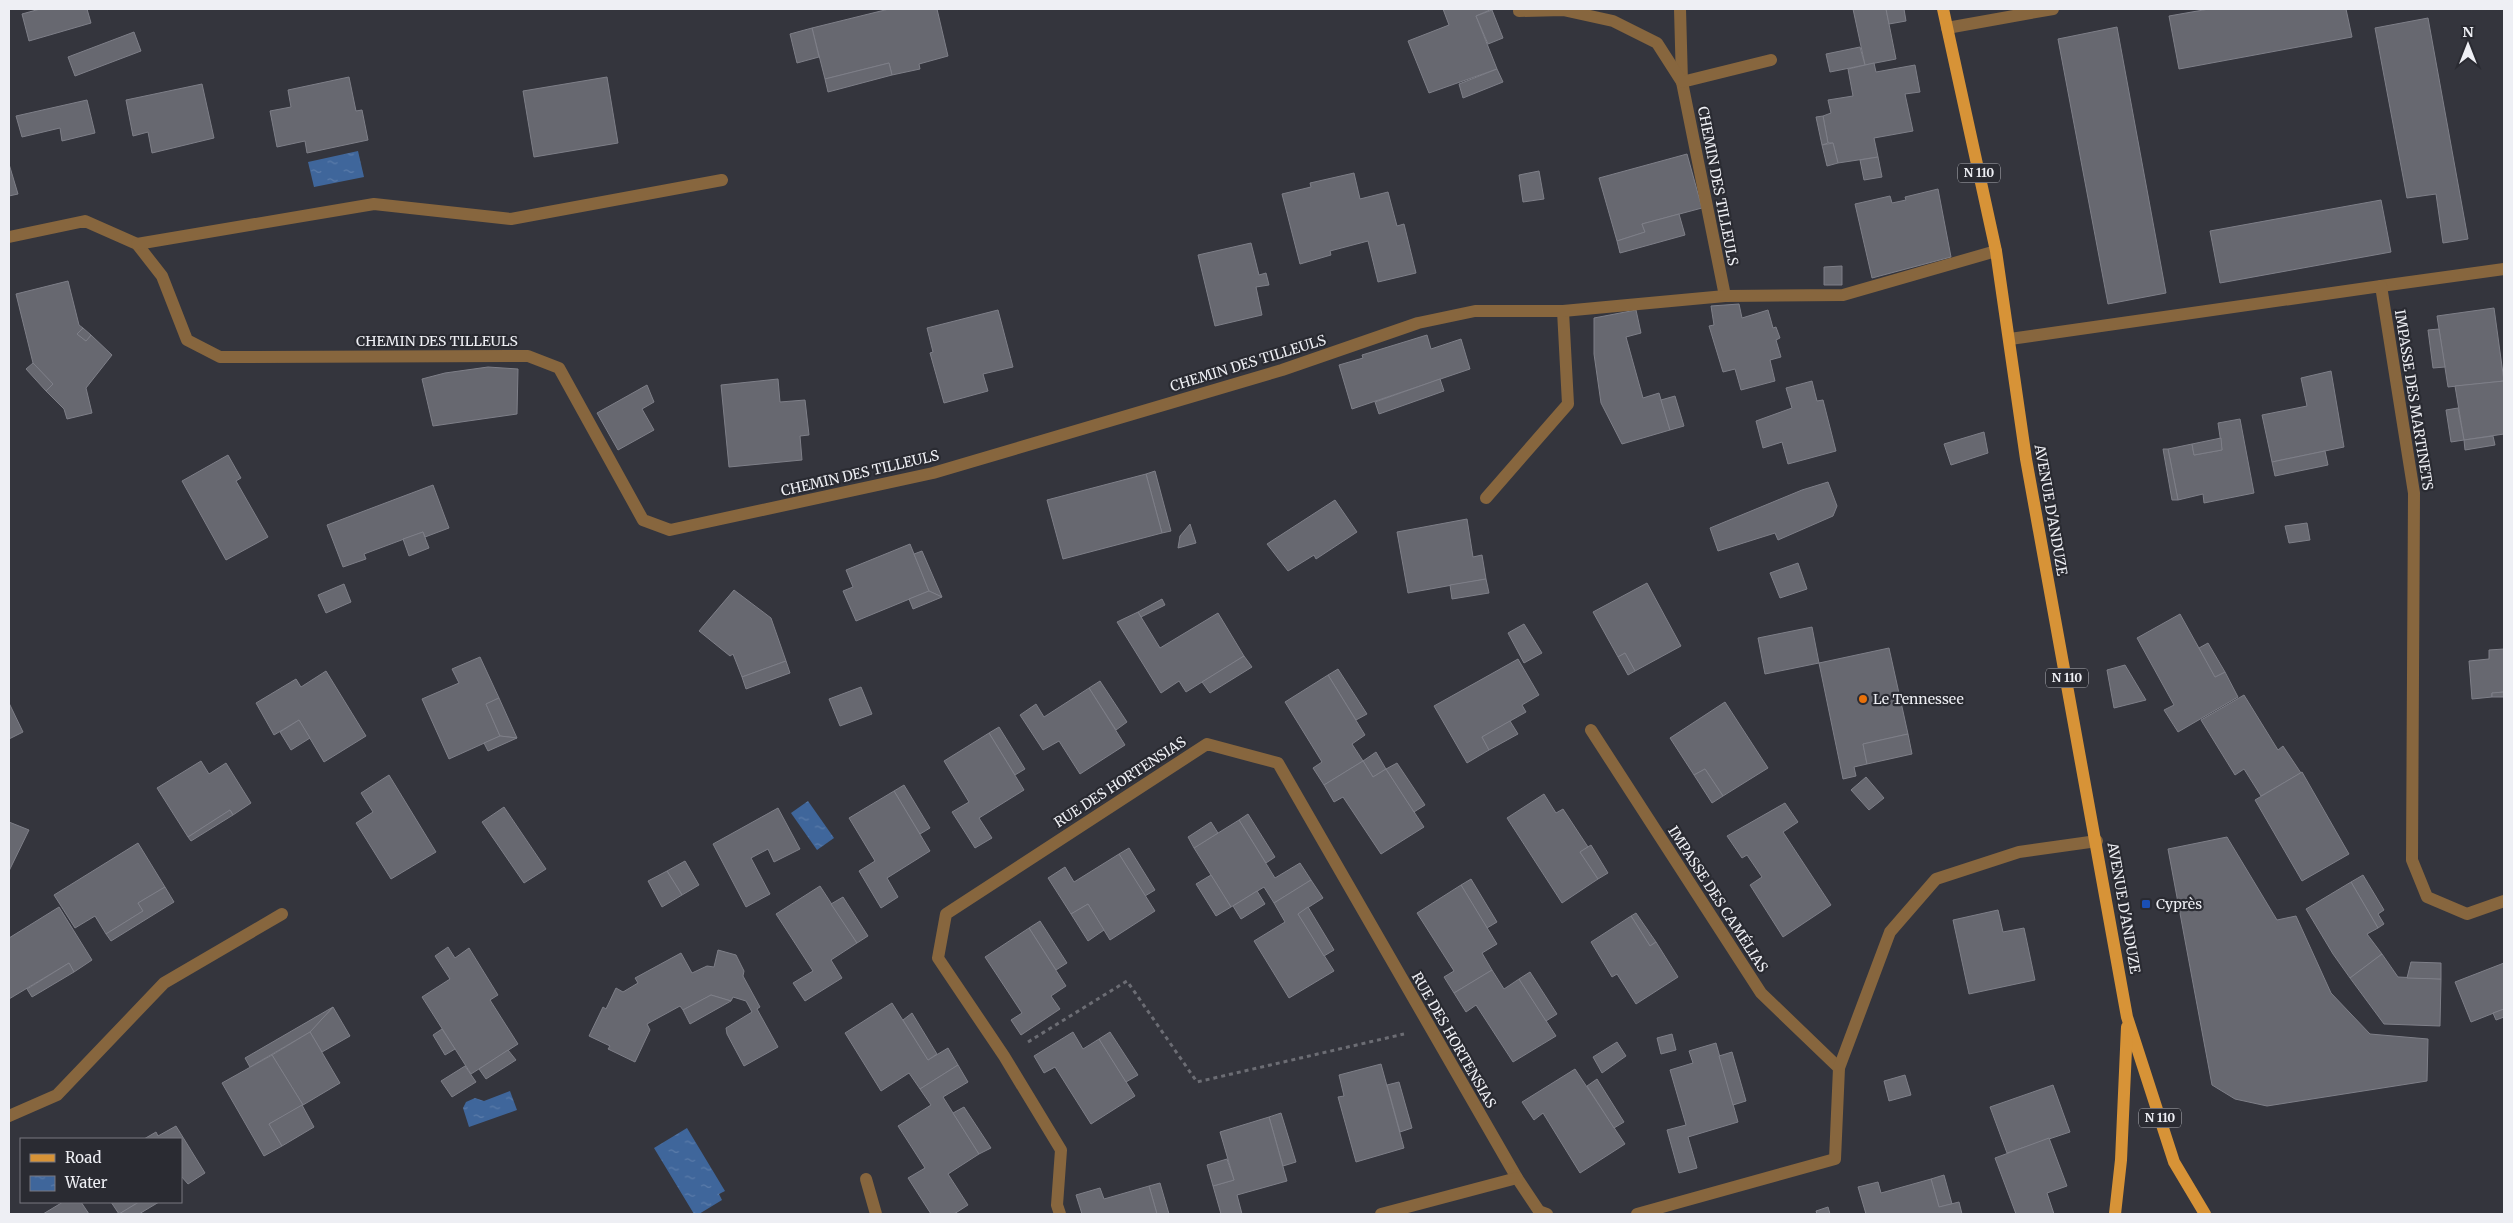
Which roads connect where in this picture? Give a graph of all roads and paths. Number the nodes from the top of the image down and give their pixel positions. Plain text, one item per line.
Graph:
1 (1680, 9) edge
2 (1943, 9) edge
3 (2053, 9) edge
4 (1519, 11) dead end
5 (1947, 28) junction
6 (1771, 60) dead end
7 (1682, 82) junction
8 (722, 180) dead end
9 (9, 237) edge
10 (137, 244) junction
11 (1996, 251) junction
12 (2504, 269) edge
13 (2381, 286) junction
14 (1725, 296) junction
15 (1564, 311) junction
16 (2010, 339) junction
17 (1486, 498) dead end
18 (1591, 730) dead end
19 (2097, 841) junction
20 (2504, 901) edge
21 (282, 914) dead end
22 (2127, 1017) junction
23 (1430, 1028) junction
24 (1004, 1056) junction
25 (1839, 1068) junction
26 (9, 1116) edge
27 (1517, 1178) junction
28 (866, 1179) dead end
29 (876, 1214) edge
30 (1060, 1214) edge
31 (1380, 1214) edge
32 (1547, 1214) edge
33 (1637, 1214) edge
34 (2115, 1214) edge
35 (2205, 1214) edge

1 - 7 street, CHEMIN DES TILLEULS
2 - 5 main road, AVENUE D'ANDUZE / N 110
3 - 5 street
4 - 7 street, CHEMIN DES TILLEULS
5 - 11 main road, AVENUE D'ANDUZE / N 110
6 - 7 street
7 - 14 street, CHEMIN DES TILLEULS
8 - 10 street
9 - 10 street, CHEMIN DES TILLEULS
10 - 15 street, CHEMIN DES TILLEULS
11 - 14 street, CHEMIN DES TILLEULS
11 - 16 main road, AVENUE D'ANDUZE / N 110
12 - 13 street
13 - 16 street
13 - 20 street, IMPASSE DES MARTINETS
14 - 15 street, CHEMIN DES TILLEULS
15 - 17 street
16 - 19 main road, AVENUE D'ANDUZE / N 110
18 - 25 street, IMPASSE DES CAMÉLIAS
19 - 22 main road, AVENUE D'ANDUZE / N 110
19 - 25 street
21 - 26 street
22 - 34 main road, AVENUE D'ANDUZE / N 110
22 - 35 main road, AVENUE D'ANDUZE / N 110
23 - 24 path
23 - 24 street, RUE DES HORTENSIAS
23 - 27 street, RUE DES HORTENSIAS
24 - 30 street, RUE DES HORTENSIAS
25 - 33 street
27 - 31 street
27 - 32 street, RUE DES HORTENSIAS
28 - 29 street

